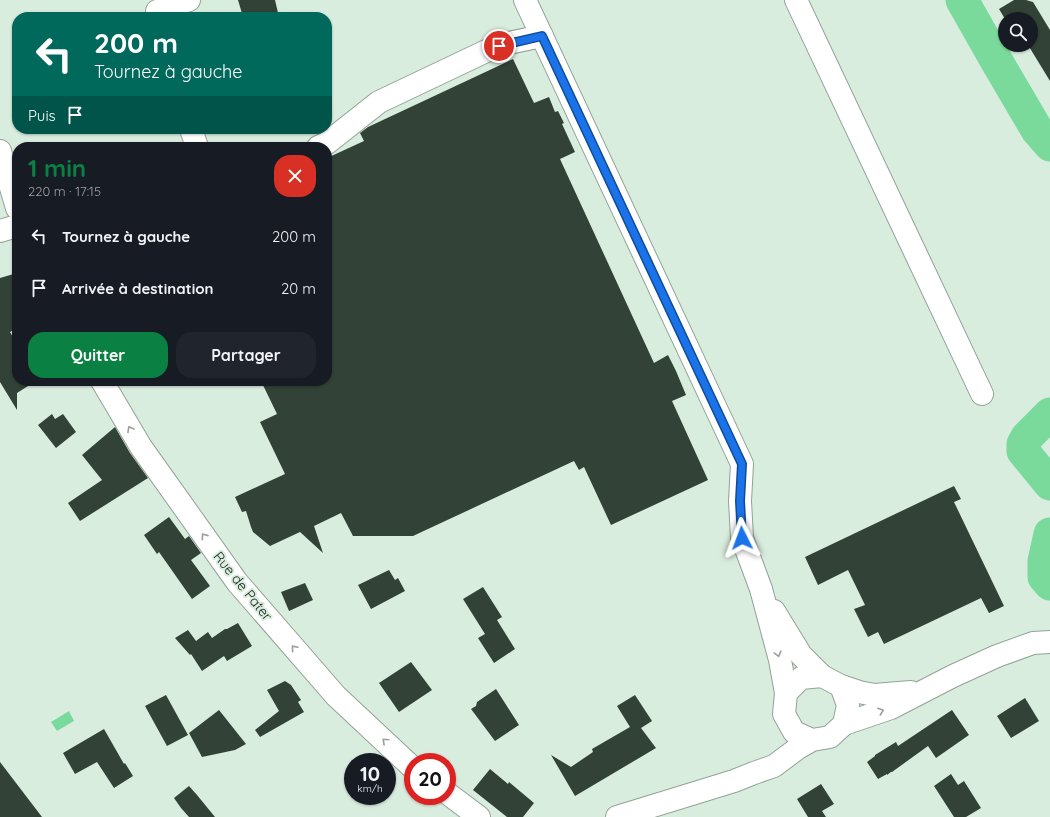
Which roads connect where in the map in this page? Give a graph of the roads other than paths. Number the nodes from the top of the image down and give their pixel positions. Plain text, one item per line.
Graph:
1 (188, 0) edge
2 (525, 0) edge
3 (796, 0) edge
4 (156, 9) edge
5 (542, 36) junction
6 (328, 142) edge
7 (0, 151) edge
8 (12, 191) edge
9 (12, 227) edge
10 (0, 230) edge
11 (105, 386) edge
12 (982, 394) dead end
13 (761, 589) junction
14 (1050, 642) edge
15 (831, 681) junction
16 (924, 691) junction
17 (786, 693) junction
18 (784, 714) junction
19 (844, 724) junction
20 (812, 740) junction
21 (404, 760) edge
22 (754, 773) junction
23 (456, 800) edge
24 (479, 817) edge
25 (617, 817) edge

1 - 4 street
2 - 5 street
3 - 12 street
5 - 6 street
5 - 13 street
7 - 8 street
9 - 10 street
21 -> 11 street, Rue de Pater
13 - 15 street
13 -> 17 street
14 - 16 street
15 - 16 street
15 - 17 street
15 - 19 street
19 -> 16 street
17 - 18 street
18 - 20 street
18 - 22 street
19 - 20 street
20 - 22 street
22 - 25 street
23 - 24 street

